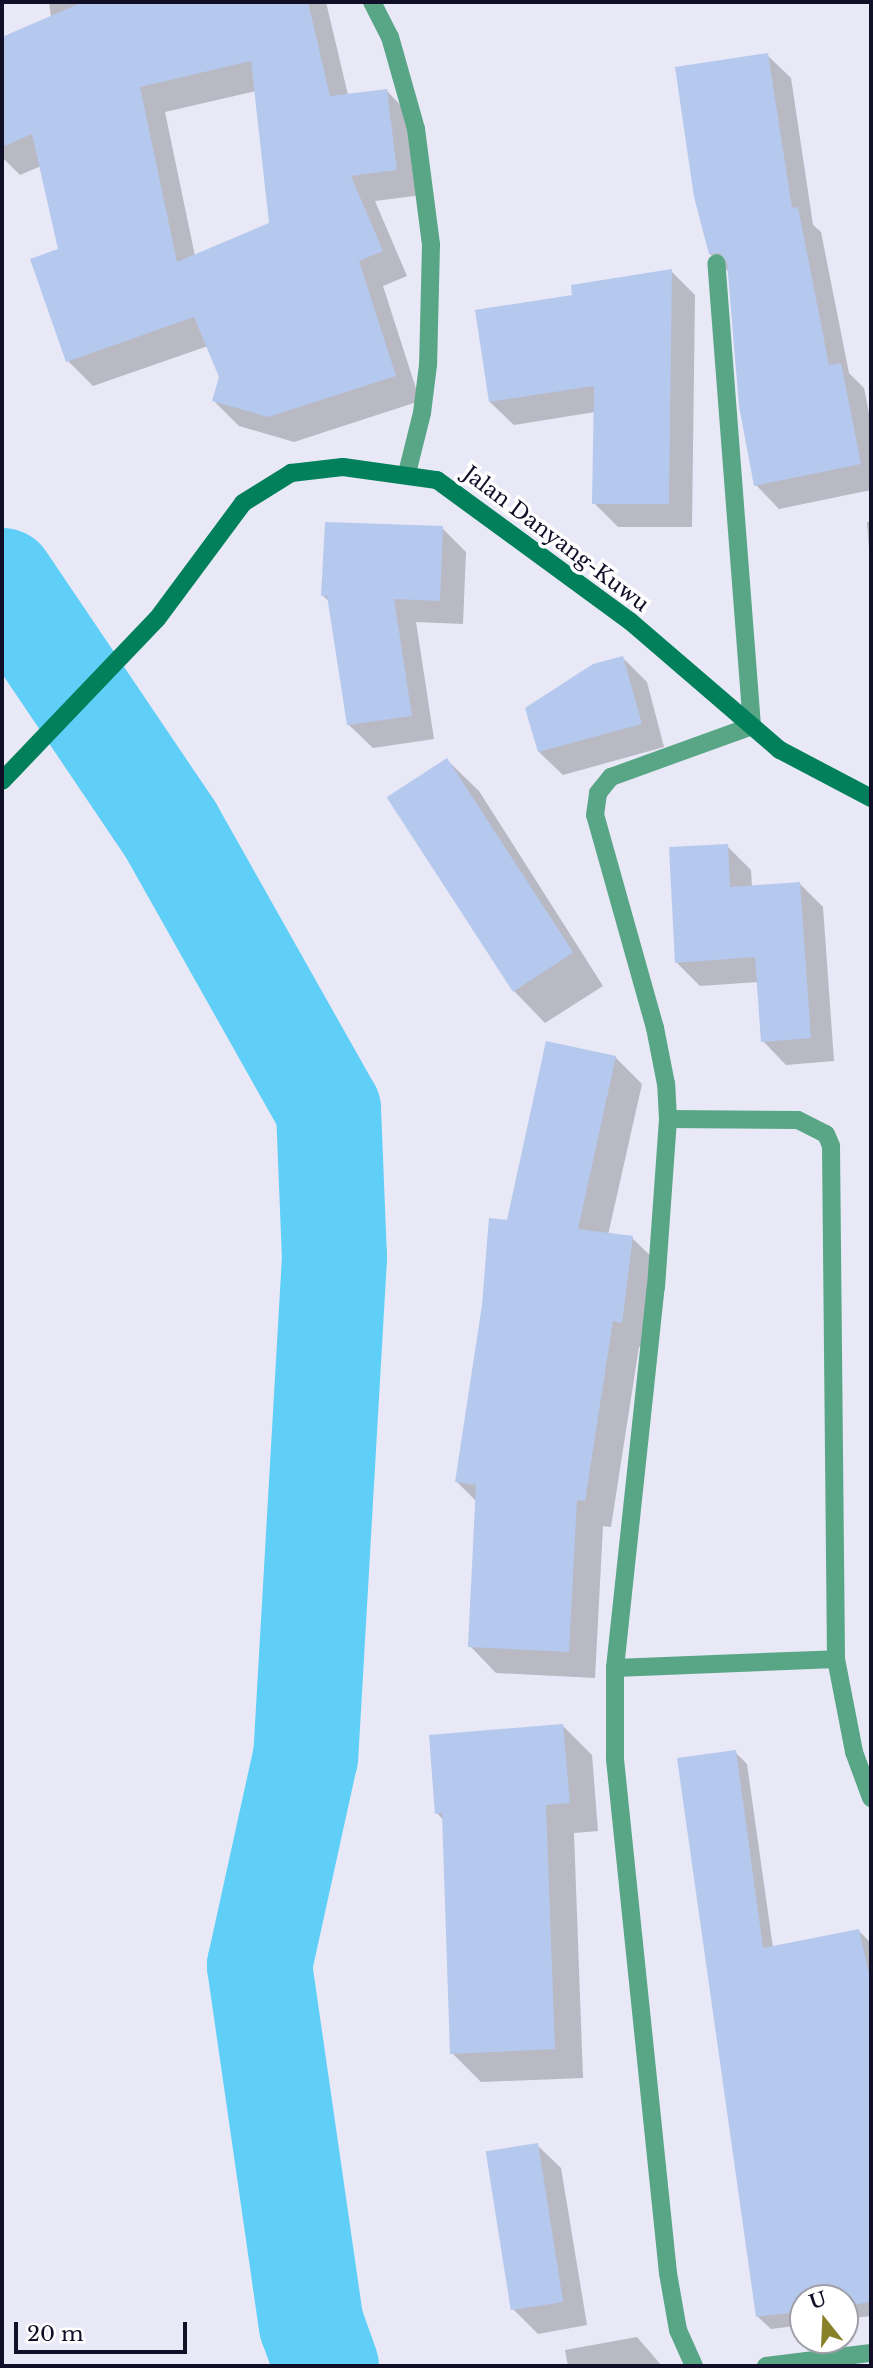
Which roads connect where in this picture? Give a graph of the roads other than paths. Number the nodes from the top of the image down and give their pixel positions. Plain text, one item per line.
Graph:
1 (372, 2) edge
2 (716, 263) dead end
3 (407, 474) junction
4 (752, 726) junction
5 (2, 781) edge
6 (871, 798) edge
7 (668, 1119) junction
8 (836, 1660) junction
9 (615, 1668) junction
10 (871, 1798) edge
11 (871, 2353) edge
12 (694, 2366) edge
13 (766, 2366) edge

1 - 3 street
2 - 4 street
3 - 4 main road, Jalan Danyang-Kuwu
3 - 5 main road, Jalan Danyang-Kuwu
4 - 6 main road, Jalan Danyang-Kuwu
4 - 7 street
7 - 8 street
7 - 9 street
8 - 9 street
8 - 10 street
9 - 12 street
11 - 13 street

